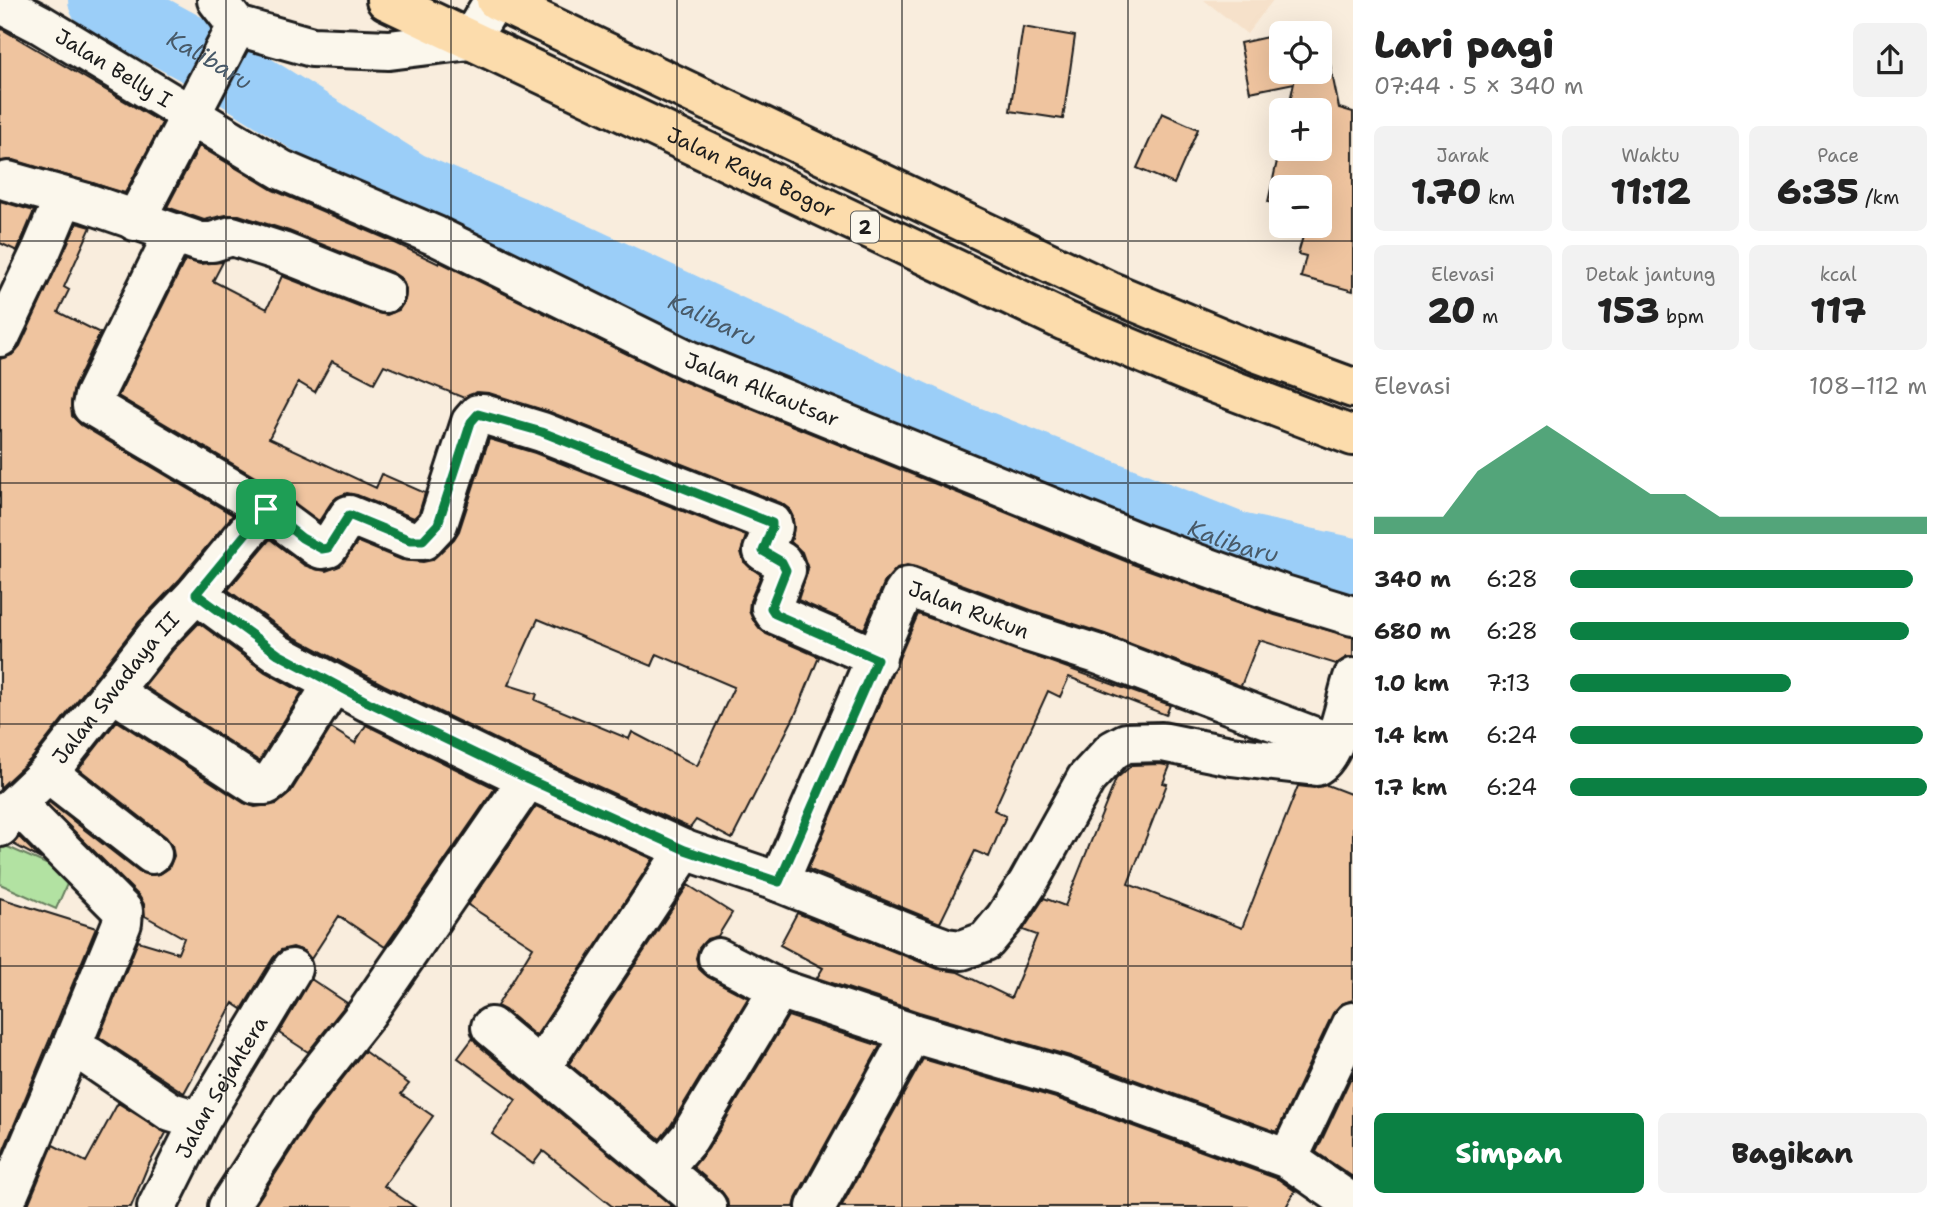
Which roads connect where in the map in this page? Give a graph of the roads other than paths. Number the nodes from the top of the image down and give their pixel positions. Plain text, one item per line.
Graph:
1 (386, 0) edge
2 (495, 0) edge
3 (0, 3) edge
4 (221, 39) edge
5 (470, 40) junction
6 (190, 115) junction
7 (8, 181) dead end
8 (64, 197) junction
9 (135, 221) junction
10 (174, 233) junction
11 (385, 293) dead end
12 (0, 337) edge
13 (1353, 388) edge
14 (1353, 436) edge
15 (266, 509) junction
16 (196, 594) junction
17 (1353, 616) edge
18 (877, 659) junction
19 (1353, 678) edge
20 (333, 684) junction
21 (113, 691) junction
22 (1333, 747) edge
23 (48, 773) junction
24 (528, 779) junction
25 (9, 815) edge
26 (685, 850) junction
27 (152, 854) dead end
28 (779, 882) junction
29 (718, 958) dead end
30 (292, 969) dead end
31 (779, 989) junction
32 (1353, 1022) edge
33 (491, 1027) dead end
34 (912, 1033) junction
35 (72, 1045) junction
36 (541, 1067) junction
37 (200, 1121) junction
38 (1288, 1159) junction
39 (662, 1170) junction
40 (7, 1198) dead end
41 (1353, 1204) edge
42 (157, 1207) edge
43 (228, 1207) edge
44 (707, 1207) edge
45 (816, 1207) edge

1 - 5 highway, Jalan Raya Bogor / 2
2 - 5 street
2 - 13 highway, 2
3 - 6 street, Jalan Belly I
4 - 5 street
4 - 6 street
5 - 14 highway, Jalan Raya Bogor / 2
6 - 9 street
6 - 17 street, Jalan Alkautsar
7 - 8 street
8 - 9 street
8 - 12 street
9 - 10 street
10 - 11 street
10 - 15 street
15 - 16 street, Jalan Swadaya II
15 - 18 street
16 - 20 street
16 - 21 street, Jalan Swadaya II
18 - 22 street, Jalan Rukun
18 - 28 street, Jalan Rukun
19 - 22 street
20 - 21 street
20 - 24 street
21 - 23 street, Jalan Swadaya II
22 - 28 street
23 - 25 street, Jalan Swadaya II
23 - 27 street
24 - 26 street
24 - 43 street
25 - 35 street
26 - 28 street
26 - 36 street
29 - 31 street
30 - 37 street, Jalan Sejahtera
31 - 34 street
31 - 39 street
32 - 38 street
33 - 36 street
34 - 38 street
34 - 45 street
35 - 37 street
35 - 40 street
36 - 39 street
37 - 42 street, Jalan Sejahtera
38 - 41 street
39 - 44 street

